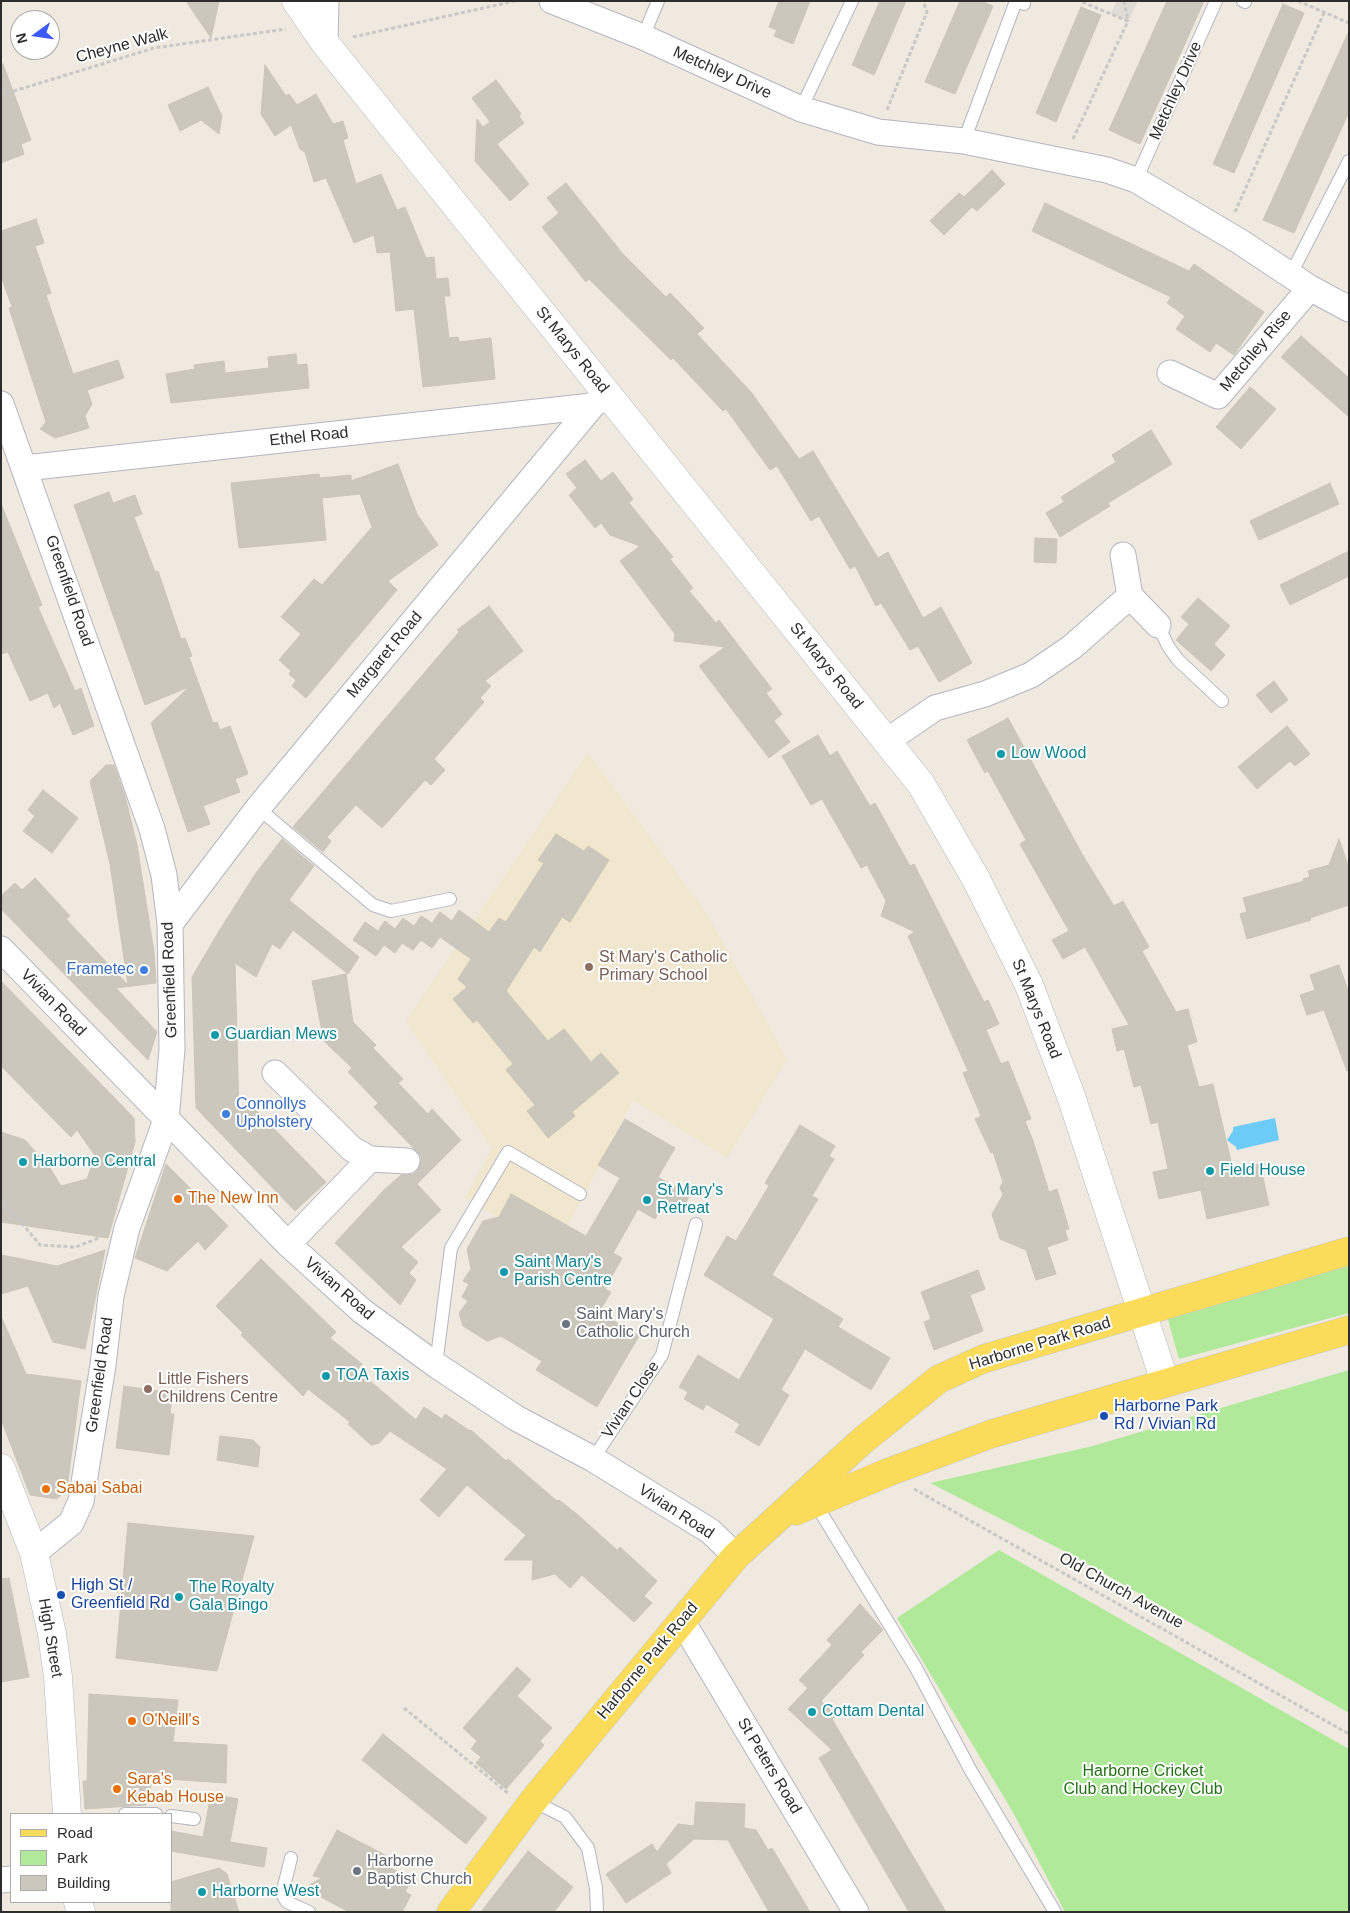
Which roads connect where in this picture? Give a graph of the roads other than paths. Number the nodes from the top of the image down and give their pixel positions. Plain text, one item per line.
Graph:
1 (296, 1) edge
2 (326, 1) edge
3 (552, 1) edge
4 (658, 1) edge
5 (852, 1) edge
6 (1216, 1) edge
7 (1024, 4) dead end
8 (318, 34) junction
9 (643, 37) junction
10 (801, 109) junction
11 (964, 141) junction
12 (1349, 161) edge
13 (1136, 180) junction
14 (1300, 281) junction
15 (1349, 309) edge
16 (1170, 372) dead end
17 (599, 399) junction
18 (1, 404) edge
19 (25, 468) junction
20 (1122, 555) dead end
21 (1130, 596) junction
22 (1158, 625) joint
23 (1222, 702) dead end
24 (887, 741) junction
25 (258, 808) junction
26 (450, 899) dead end
27 (170, 924) junction
28 (1, 949) edge
29 (275, 1073) dead end
30 (166, 1120) junction
31 (370, 1159) junction
32 (406, 1161) dead end
33 (580, 1194) dead end
34 (696, 1224) dead end
35 (288, 1244) junction
36 (1349, 1250) edge
37 (1142, 1313) junction
38 (1349, 1330) edge
39 (436, 1365) junction
40 (1165, 1382) junction
41 (592, 1459) junction
42 (3, 1480) edge
43 (815, 1503) junction
44 (776, 1520) junction
45 (34, 1553) junction
46 (736, 1556) junction
47 (681, 1622) junction
48 (530, 1805) junction
49 (67, 1813) edge
50 (172, 1816) edge
51 (194, 1819) dead end
52 (291, 1858) dead end
53 (597, 1908) edge
54 (308, 1912) edge
55 (451, 1912) edge
56 (609, 1912) edge
57 (856, 1912) edge
58 (1055, 1912) edge

1 - 8 street, St Marys Road
2 - 8 street
3 - 9 street, Metchley Drive
4 - 9 lane
5 - 10 lane
6 - 13 lane, Metchley Drive
7 - 11 lane
8 - 17 street, St Marys Road
9 - 10 street, Metchley Drive
10 - 11 street, Metchley Drive
11 - 13 street, Metchley Drive
12 - 14 lane
13 - 14 street, Metchley Drive
14 - 15 street, Metchley Drive
14 - 16 street, Metchley Rise
17 - 19 street, Ethel Road
17 - 24 street, St Marys Road
17 - 25 street, Margaret Road
18 - 19 street, Greenfield Road
19 - 27 street, Greenfield Road
20 - 21 street
21 - 22 street
21 - 24 street
22 - 23 lane
24 - 37 street, St Marys Road
25 - 26 lane
25 - 27 street, Margaret Road
27 - 30 street, Greenfield Road
28 - 30 street, Vivian Road
29 - 31 street
30 - 35 street, Vivian Road
30 - 45 street, Greenfield Road
31 - 32 street
31 - 35 street
33 - 39 lane
34 - 41 lane, Vivian Close
35 - 39 street, Vivian Road
36 - 37 main road, Harborne Park Road
37 - 40 street, St Marys Road
37 - 44 main road, Harborne Park Road
38 - 40 main road, Harborne Park Road
39 - 41 street, Vivian Road
40 - 43 main road, Harborne Park Road
41 - 46 street, Vivian Road
42 - 45 street, High Street
43 - 44 main road, Harborne Park Road
43 - 58 lane
44 - 46 main road, Harborne Park Road
45 - 49 street, High Street
46 - 47 main road, Harborne Park Road
47 - 48 main road, Harborne Park Road
47 - 57 street, St Peters Road
48 - 53 lane
48 - 55 main road, Harborne Park Road
50 - 51 lane
52 - 54 lane
53 - 56 lane

